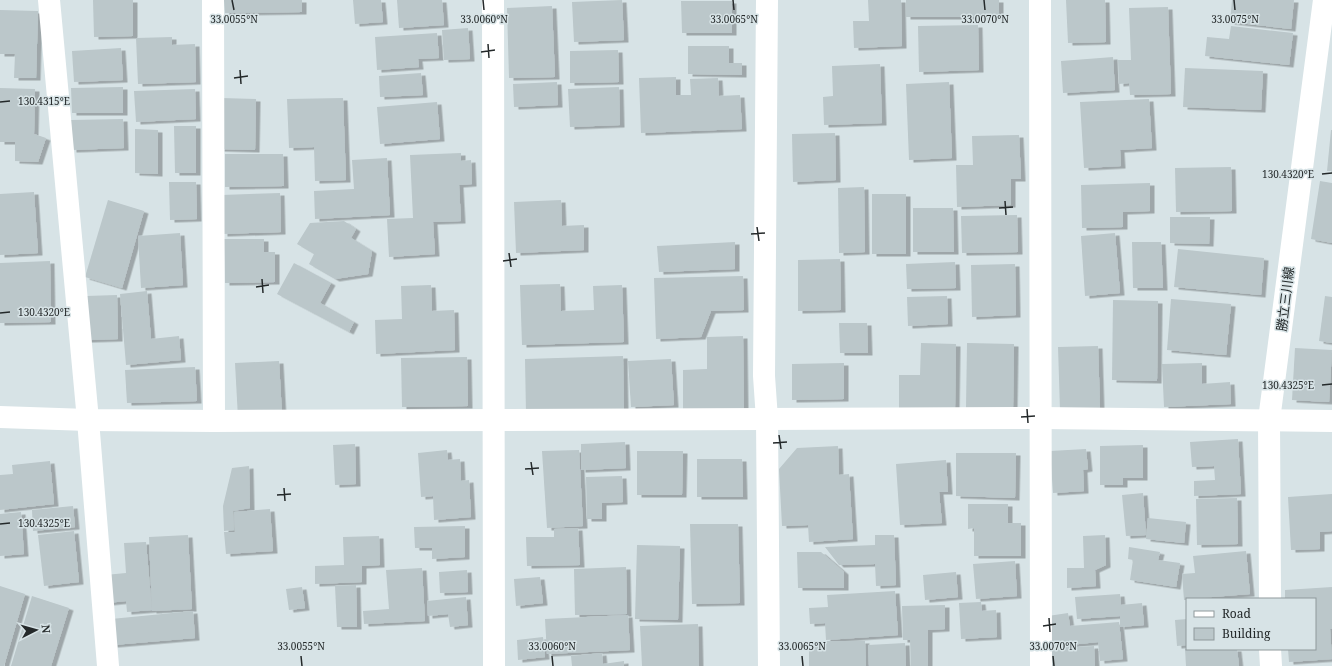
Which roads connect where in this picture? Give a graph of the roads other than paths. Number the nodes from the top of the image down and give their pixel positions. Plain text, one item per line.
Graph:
1 (49, 0) edge
2 (213, 0) edge
3 (493, 0) edge
4 (767, 0) edge
5 (1040, 0) edge
6 (1324, 0) edge
7 (0, 417) edge
8 (1041, 418) junction
9 (767, 419) junction
10 (88, 420) junction
11 (494, 420) junction
12 (1269, 420) junction
13 (214, 421) junction
14 (1332, 421) edge
15 (1270, 598) edge
16 (1270, 650) edge
17 (108, 666) edge
18 (494, 666) edge
19 (769, 666) edge
20 (1041, 666) edge
21 (1270, 666) edge

1 - 10 street
2 - 13 street
3 - 11 street
4 - 9 street
5 - 8 street
6 - 12 street, 勝立三川線
7 - 10 street
8 - 9 street
8 - 12 street
8 - 20 street
9 - 11 street
9 - 19 street
10 - 13 street
10 - 17 street
11 - 13 street
11 - 18 street
12 - 14 street
12 - 15 street, 勝立三川線
16 - 21 street

